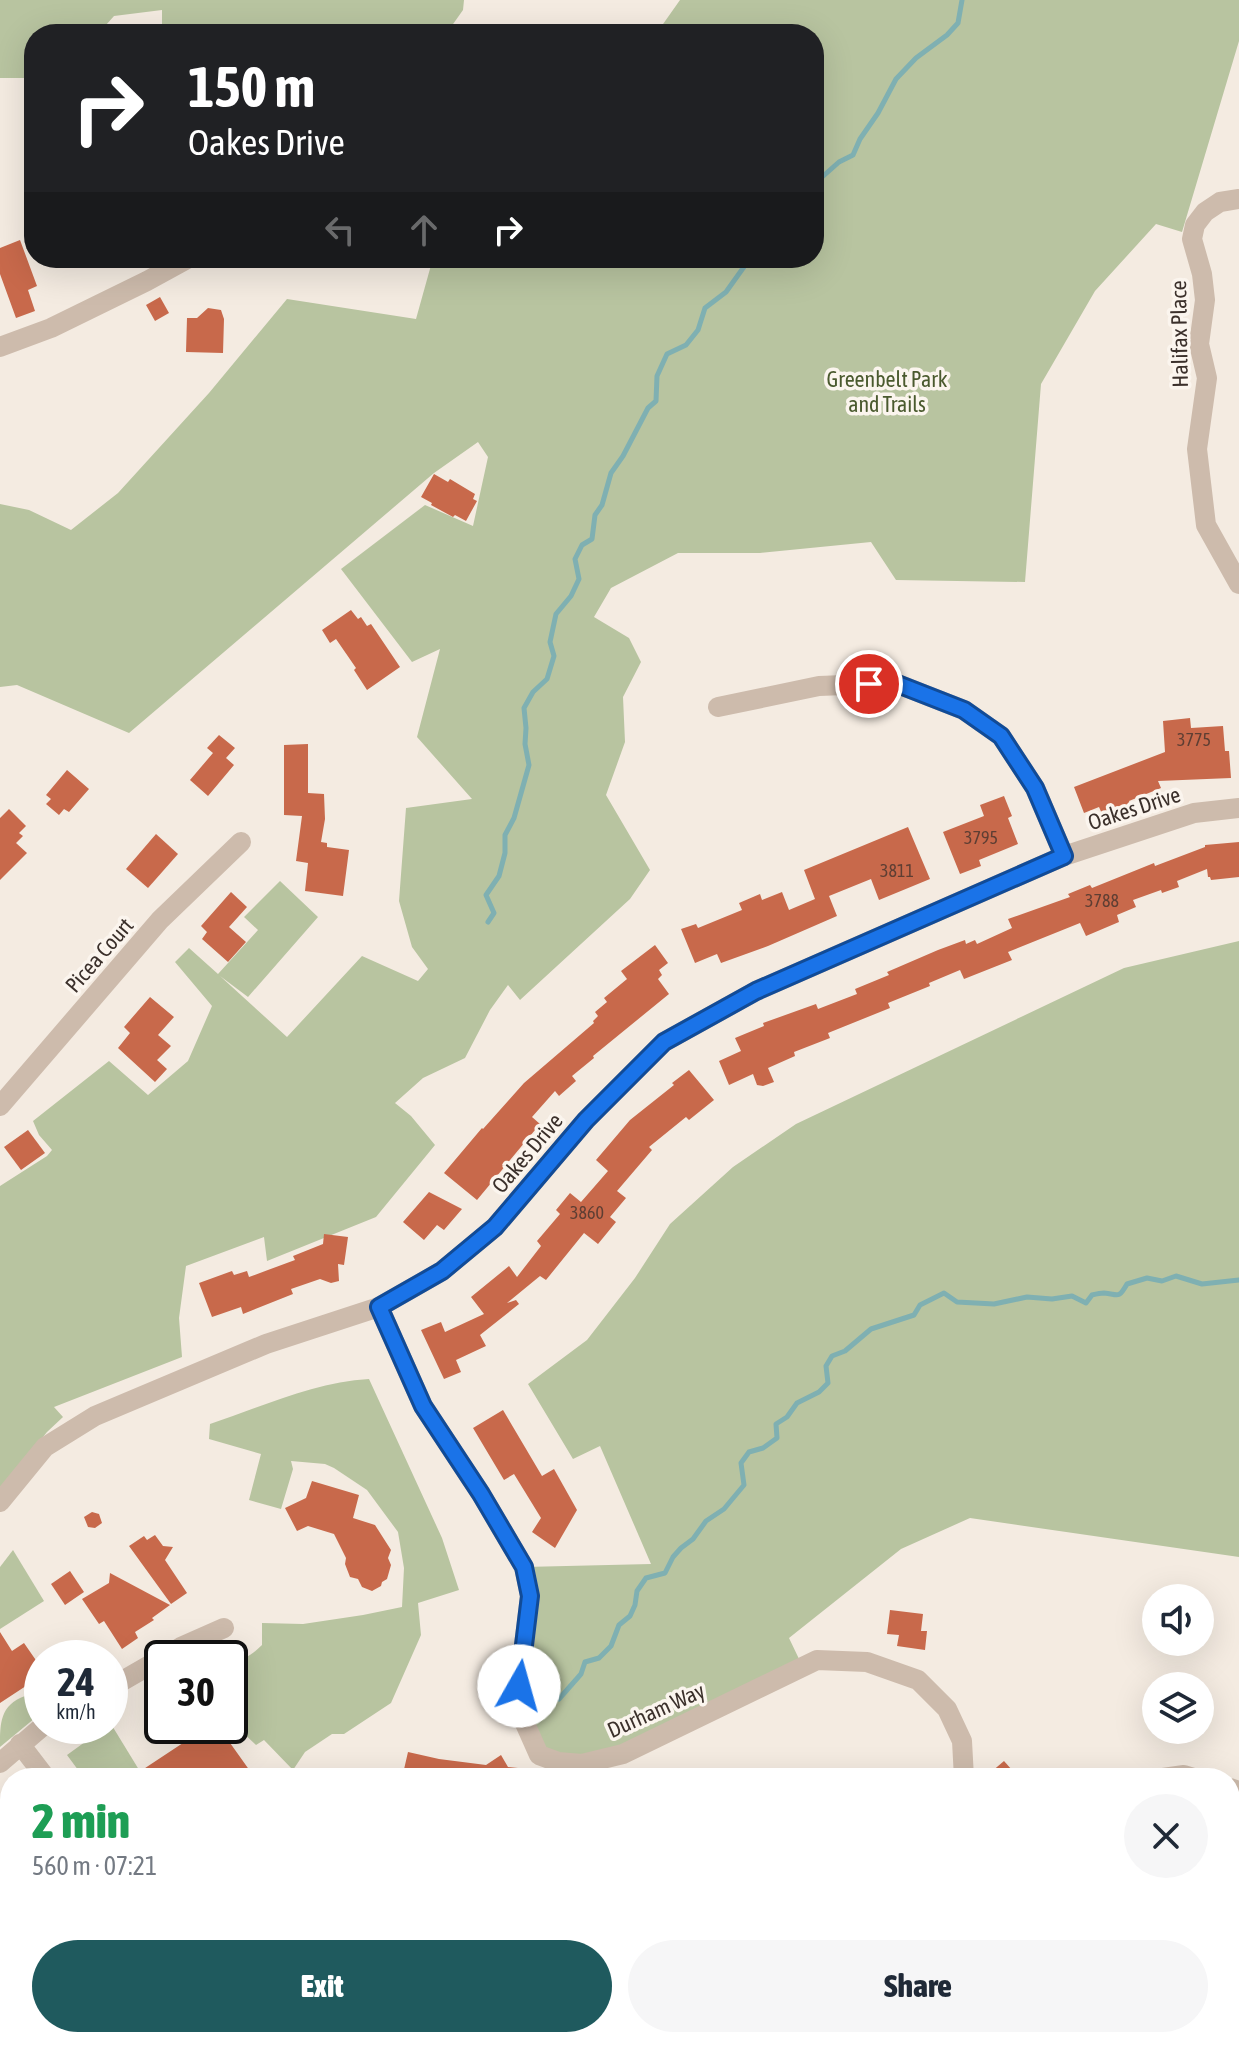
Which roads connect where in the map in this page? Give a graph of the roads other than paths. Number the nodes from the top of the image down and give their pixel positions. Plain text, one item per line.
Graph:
1 (1239, 199) edge
2 (171, 268) edge
3 (0, 347) edge
4 (1239, 584) edge
5 (718, 707) dead end
6 (1239, 808) edge
7 (241, 842) dead end
8 (1064, 856) junction
9 (0, 1106) edge
10 (379, 1307) junction
11 (0, 1502) edge
12 (224, 1628) dead end
13 (197, 1640) edge
14 (24, 1741) edge
15 (20, 1744) junction
16 (0, 1763) edge
17 (38, 1768) edge
18 (963, 1768) edge

1 - 4 street, Halifax Place
2 - 3 street
5 - 8 street
6 - 8 street, Oakes Drive
7 - 9 street, Picea Court
8 - 10 street, Oakes Drive
10 - 11 street, Oakes Drive
10 - 18 street, Durham Way
12 - 13 street
14 - 15 street
15 - 16 street
15 - 17 street

